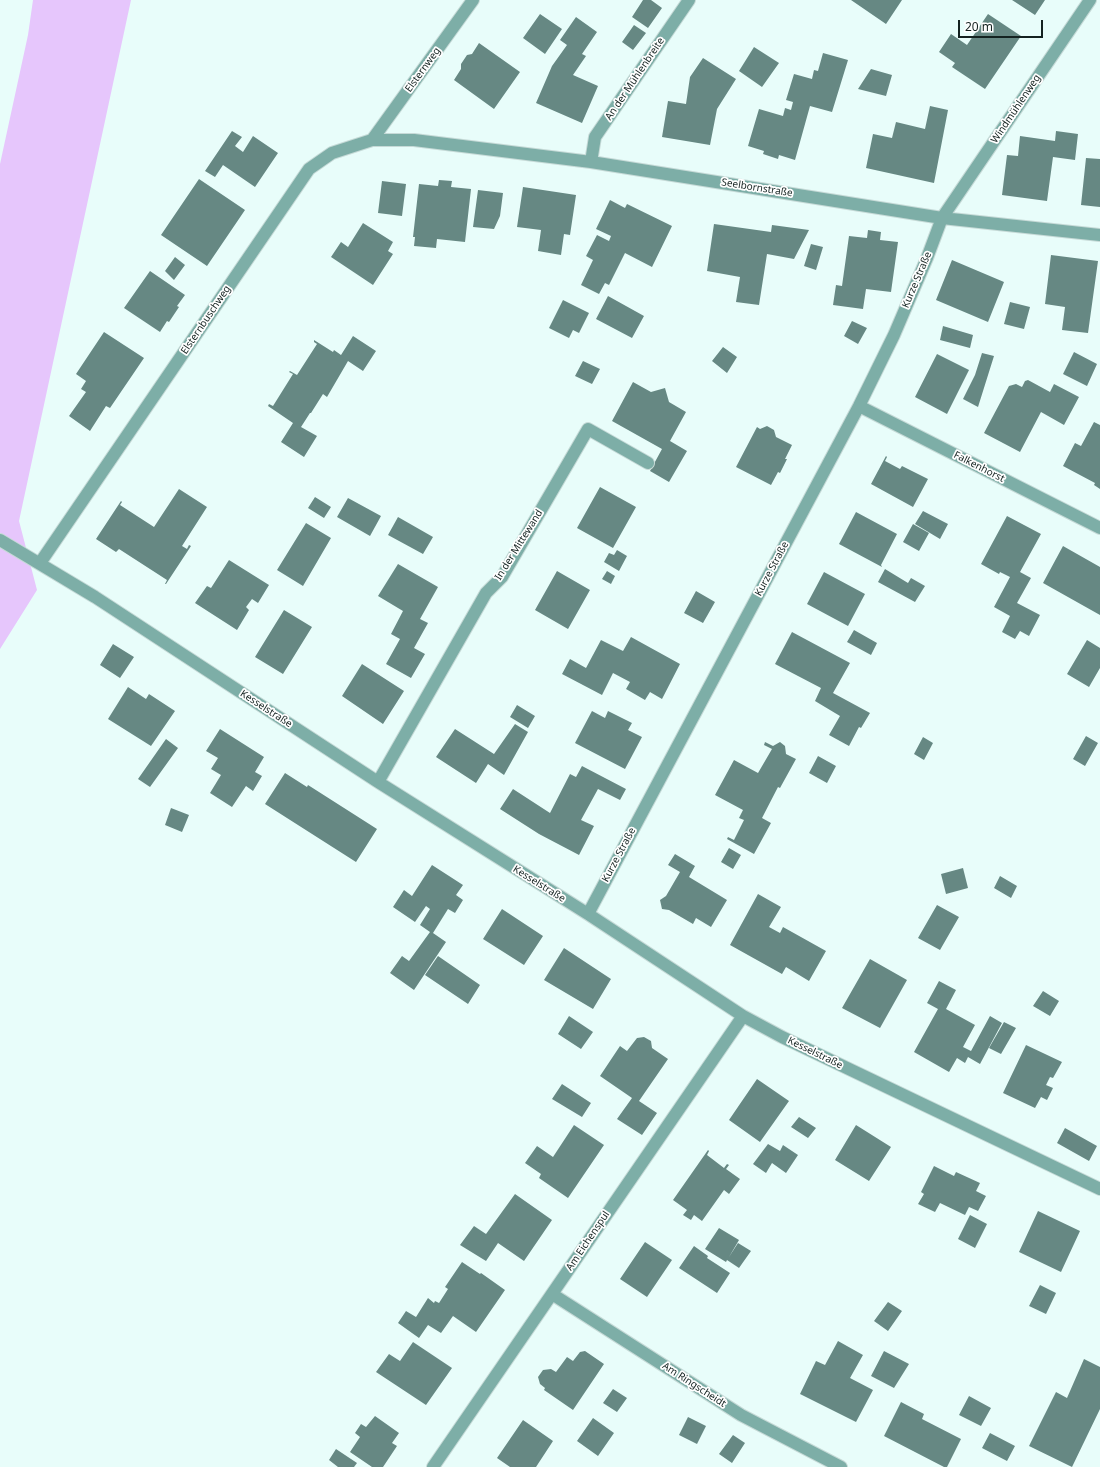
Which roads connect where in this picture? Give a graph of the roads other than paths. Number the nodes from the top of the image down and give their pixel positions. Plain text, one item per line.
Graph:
1 (473, 0) edge
2 (689, 0) edge
3 (1090, 0) edge
4 (372, 140) junction
5 (414, 140) joint
6 (591, 162) junction
7 (942, 218) junction
8 (1100, 235) edge
9 (859, 406) junction
10 (648, 463) dead end
11 (1100, 528) edge
12 (0, 540) edge
13 (40, 563) junction
14 (378, 782) junction
15 (588, 914) junction
16 (743, 1016) junction
17 (1100, 1189) edge
18 (552, 1294) junction
19 (433, 1467) edge
20 (841, 1467) edge

1 - 4 street, Elsternweg
2 - 6 street, An der Mühlenbreite
3 - 7 street, Windmühlenweg
4 - 5 street, Elsternbuschweg
4 - 13 street, Elsternbuschweg
5 - 6 street, Seelbornstraße
6 - 7 street, Seelbornstraße
7 - 8 street, Seelbornstraße
7 - 9 street, Kurze Straße
9 - 11 street, Falkenhorst
9 - 15 street, Kurze Straße
10 - 14 street, In der Mittewand
12 - 13 street, Kesselstraße
13 - 14 street, Kesselstraße
14 - 15 street, Kesselstraße
15 - 16 street, Kesselstraße
16 - 17 street, Kesselstraße
16 - 18 street, Am Eichenspul
18 - 19 street, Am Eichenspul
18 - 20 street, Am Ringscheidt

